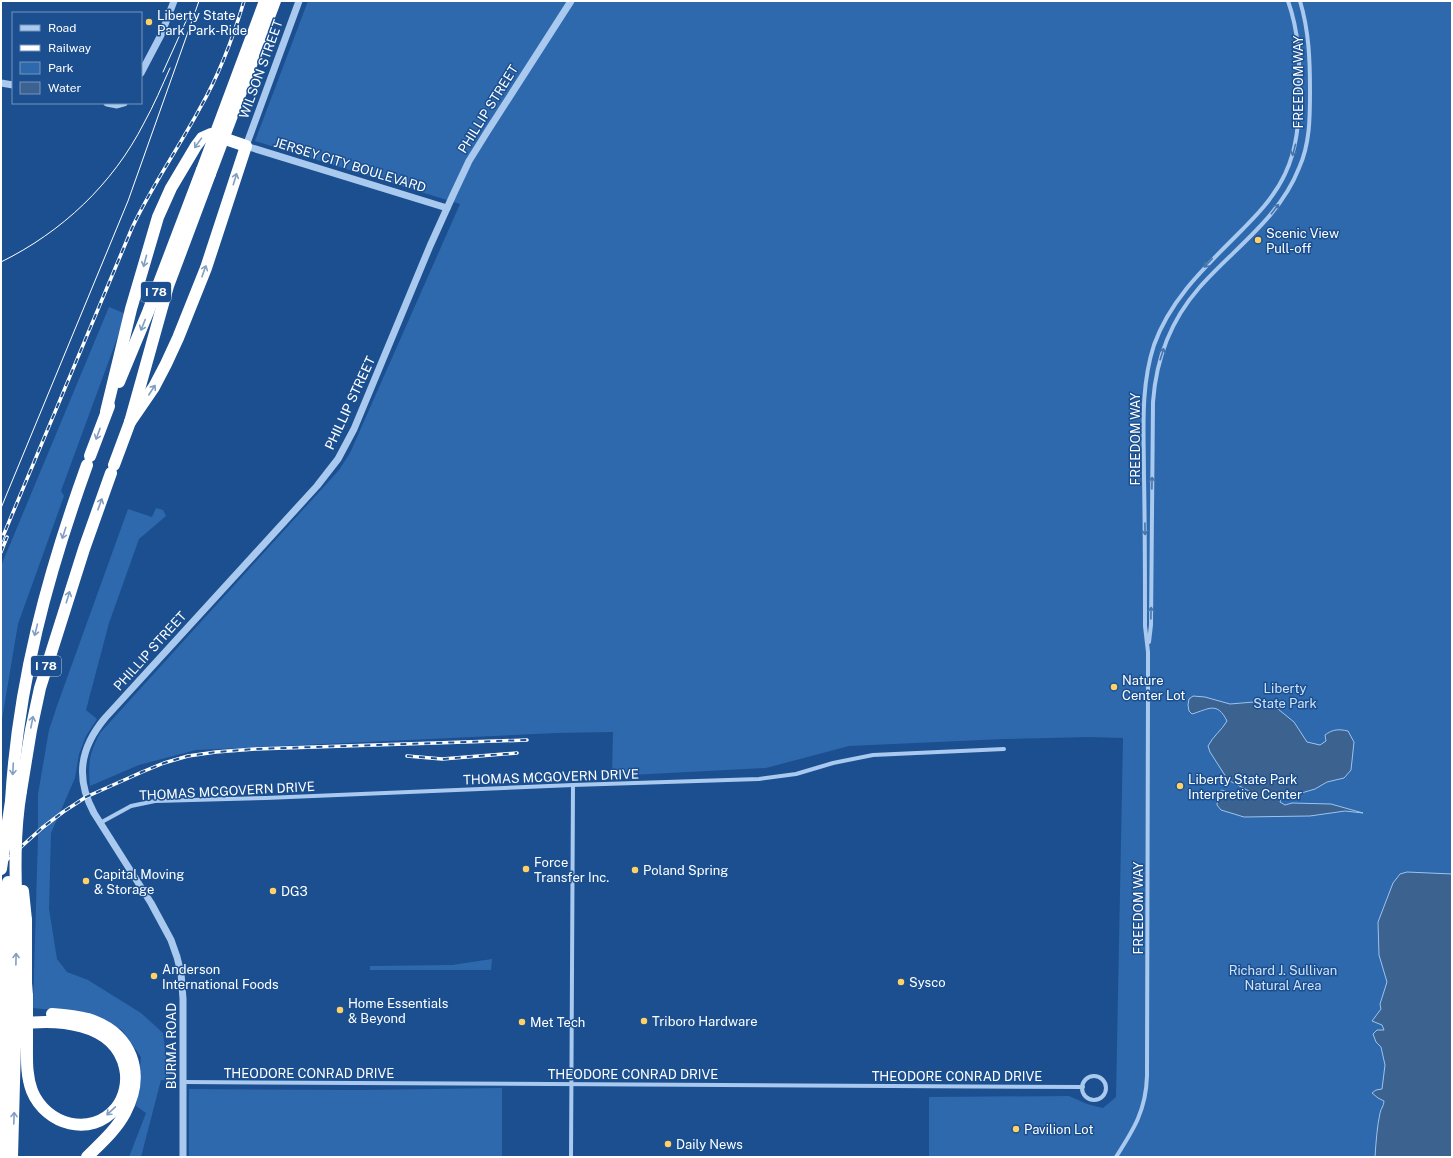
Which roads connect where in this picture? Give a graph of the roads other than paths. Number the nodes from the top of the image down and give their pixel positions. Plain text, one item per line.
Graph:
1 (174, 1) edge
2 (265, 1) edge
3 (275, 1) edge
4 (299, 1) edge
5 (571, 1) edge
6 (1288, 1) edge
7 (1300, 1) edge
8 (142, 71) edge
9 (1, 83) edge
10 (12, 85) edge
11 (246, 146) junction
12 (206, 172) junction
13 (447, 208) junction
14 (1222, 250) junction
15 (1229, 257) junction
16 (106, 412) junction
17 (130, 422) junction
18 (1148, 652) junction
19 (1004, 749) dead end
20 (573, 785) junction
21 (85, 791) joint
22 (11, 801) junction
23 (100, 822) junction
24 (1, 869) edge
25 (17, 919) junction
26 (16, 998) junction
27 (1, 1019) edge
28 (1, 1027) edge
29 (16, 1045) junction
30 (183, 1082) junction
31 (572, 1084) junction
32 (1083, 1087) junction
33 (2, 1157) edge
34 (12, 1157) edge
35 (87, 1157) edge
36 (183, 1157) edge
37 (571, 1157) edge
38 (1116, 1157) edge

1 - 8 street
2 - 12 highway, I 78, bridge
3 - 12 highway, I 78, bridge
4 - 11 street, WILSON STREET
5 - 13 street, PHILLIP STREET
6 -> 14 street, FREEDOM WAY
15 -> 7 street, FREEDOM WAY
9 - 10 street
11 - 13 street, JERSEY CITY BOULEVARD
11 -> 16 highway
17 -> 11 highway
12 -> 16 highway, I 78
12 - 17 highway, I 78
13 - 21 street, PHILLIP STREET
14 - 15 street
14 -> 18 street, FREEDOM WAY
18 -> 15 street, FREEDOM WAY
16 -> 22 highway, I 78
25 -> 17 highway, I 78, bridge
18 - 38 street, FREEDOM WAY
19 - 20 street, THOMAS MCGOVERN DRIVE
20 - 23 street, THOMAS MCGOVERN DRIVE
20 - 31 street
21 - 23 street, BURMA ROAD
22 - 24 highway, bridge
22 - 25 highway, I 78, bridge
23 - 30 street, BURMA ROAD
25 - 26 highway, I 78
26 -> 25 highway
26 - 29 highway, I 78, bridge
26 - 29 highway, bridge
27 - 35 highway
28 -> 29 highway
29 - 33 highway, I 78
34 -> 29 highway, I 78
30 - 31 street, THEODORE CONRAD DRIVE
30 - 36 street, BURMA ROAD
31 - 32 street, THEODORE CONRAD DRIVE
31 - 37 street
32 - 32 street

